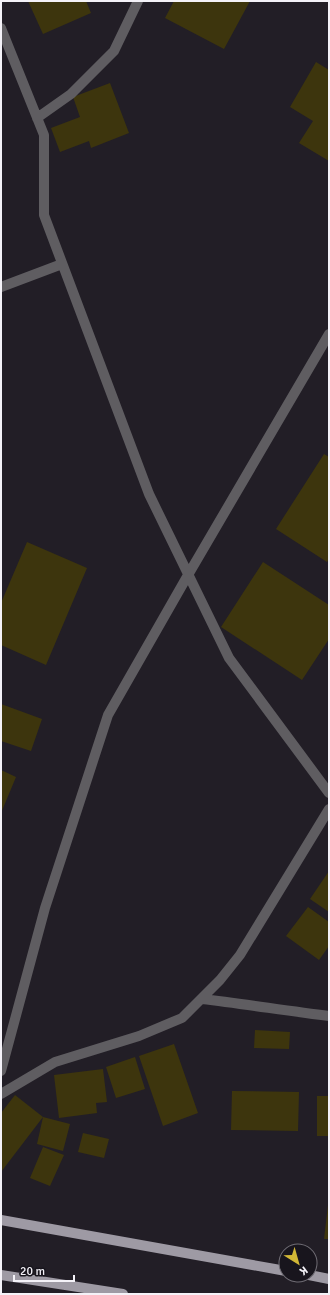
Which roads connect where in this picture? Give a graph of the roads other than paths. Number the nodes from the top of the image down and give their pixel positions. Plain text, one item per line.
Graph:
1 (138, 1) edge
2 (1, 28) edge
3 (37, 118) junction
4 (62, 264) junction
5 (1, 287) edge
6 (329, 334) edge
7 (188, 575) junction
8 (329, 793) edge
9 (329, 809) edge
10 (202, 999) junction
11 (329, 1016) edge
12 (1, 1071) edge
13 (1, 1094) edge
14 (1, 1220) edge
15 (278, 1270) edge
16 (1, 1275) edge
17 (318, 1277) edge
18 (329, 1279) edge
19 (123, 1294) edge

1 - 3 street
2 - 3 street
3 - 4 street
4 - 5 street
4 - 7 street
6 - 7 street
7 - 8 street
7 - 12 street
9 - 10 street
10 - 11 street
10 - 13 street
14 - 15 main road
16 - 19 main road
17 - 18 main road

